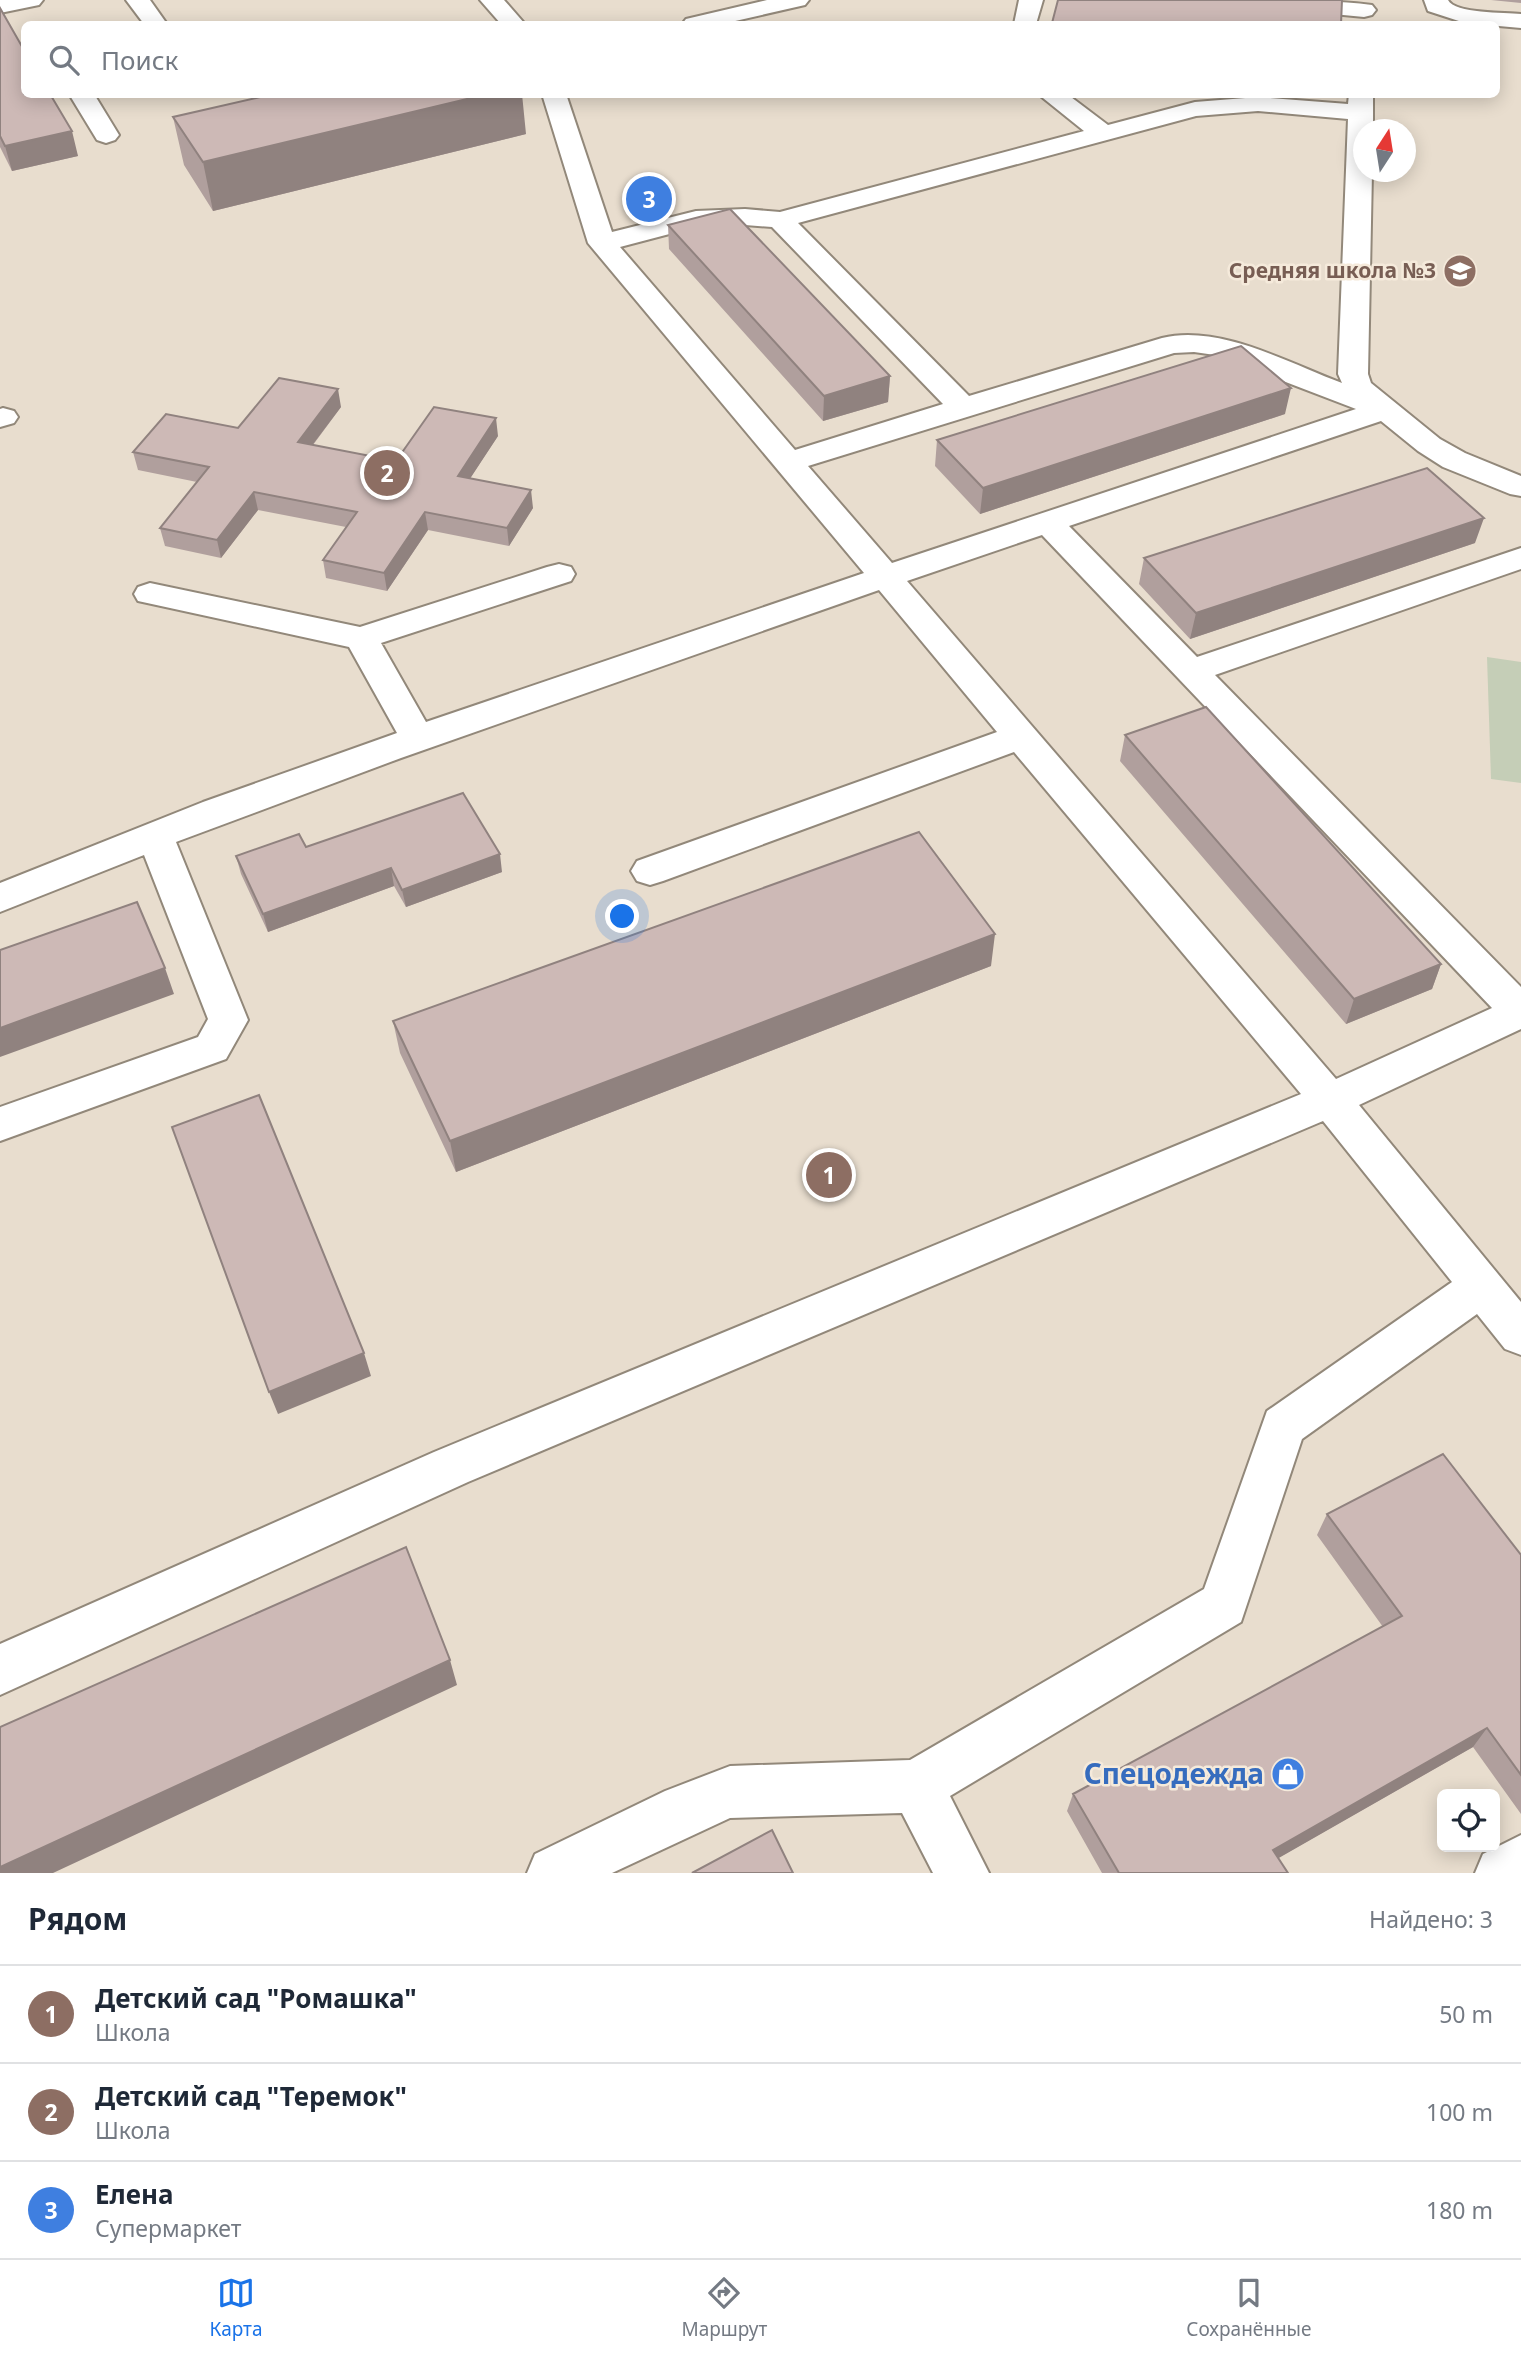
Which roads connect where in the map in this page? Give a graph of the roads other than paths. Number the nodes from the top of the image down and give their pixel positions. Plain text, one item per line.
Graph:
1 (138, 0) edge
2 (492, 0) edge
3 (797, 0) edge
4 (1031, 0) edge
5 (1259, 0) edge
6 (1436, 0) edge
7 (18, 3) edge
8 (1364, 11) edge
9 (34, 21) edge
10 (153, 21) edge
11 (510, 21) edge
12 (707, 21) edge
13 (1026, 21) edge
14 (1521, 21) edge
15 (83, 98) edge
16 (555, 98) edge
17 (1055, 98) edge
18 (1361, 104) edge
19 (1102, 132) junction
20 (106, 135) dead end
21 (780, 220) junction
22 (603, 243) junction
23 (963, 407) junction
24 (1384, 410) junction
25 (788, 462) junction
26 (1521, 487) edge
27 (1047, 522) junction
28 (1521, 558) edge
29 (559, 574) dead end
30 (887, 576) junction
31 (150, 594) dead end
32 (361, 638) junction
33 (1191, 671) junction
34 (1022, 736) junction
35 (418, 739) junction
36 (156, 837) junction
37 (650, 871) dead end
38 (0, 898) edge
39 (1330, 1100) junction
40 (0, 1124) edge
41 (1481, 1286) junction
42 (1521, 1335) edge
43 (0, 1668) edge
44 (916, 1786) junction
45 (1521, 1862) edge
46 (554, 1873) edge
47 (962, 1873) edge
48 (1502, 1873) edge

1 - 10 lane
2 - 11 lane
3 - 12 lane
4 - 13 lane
5 - 8 lane
6 - 14 lane
7 - 9 lane
15 - 20 lane
16 - 22 lane
17 - 19 lane
18 - 19 lane
18 - 24 lane
19 - 21 lane
21 - 22 lane
21 - 23 lane
22 - 25 lane
23 - 24 lane
23 - 25 lane
24 - 26 lane
24 - 27 lane
25 - 30 lane
27 - 30 lane
27 - 33 lane
28 - 33 lane
29 - 32 lane
30 - 34 lane
30 - 35 lane
31 - 32 lane
32 - 35 lane
33 - 39 lane
34 - 37 lane
34 - 39 lane
35 - 36 lane
36 - 38 lane
36 - 40 lane
39 - 41 lane
39 - 43 lane
41 - 42 lane
41 - 44 lane
44 - 46 lane
44 - 47 lane
45 - 48 lane

